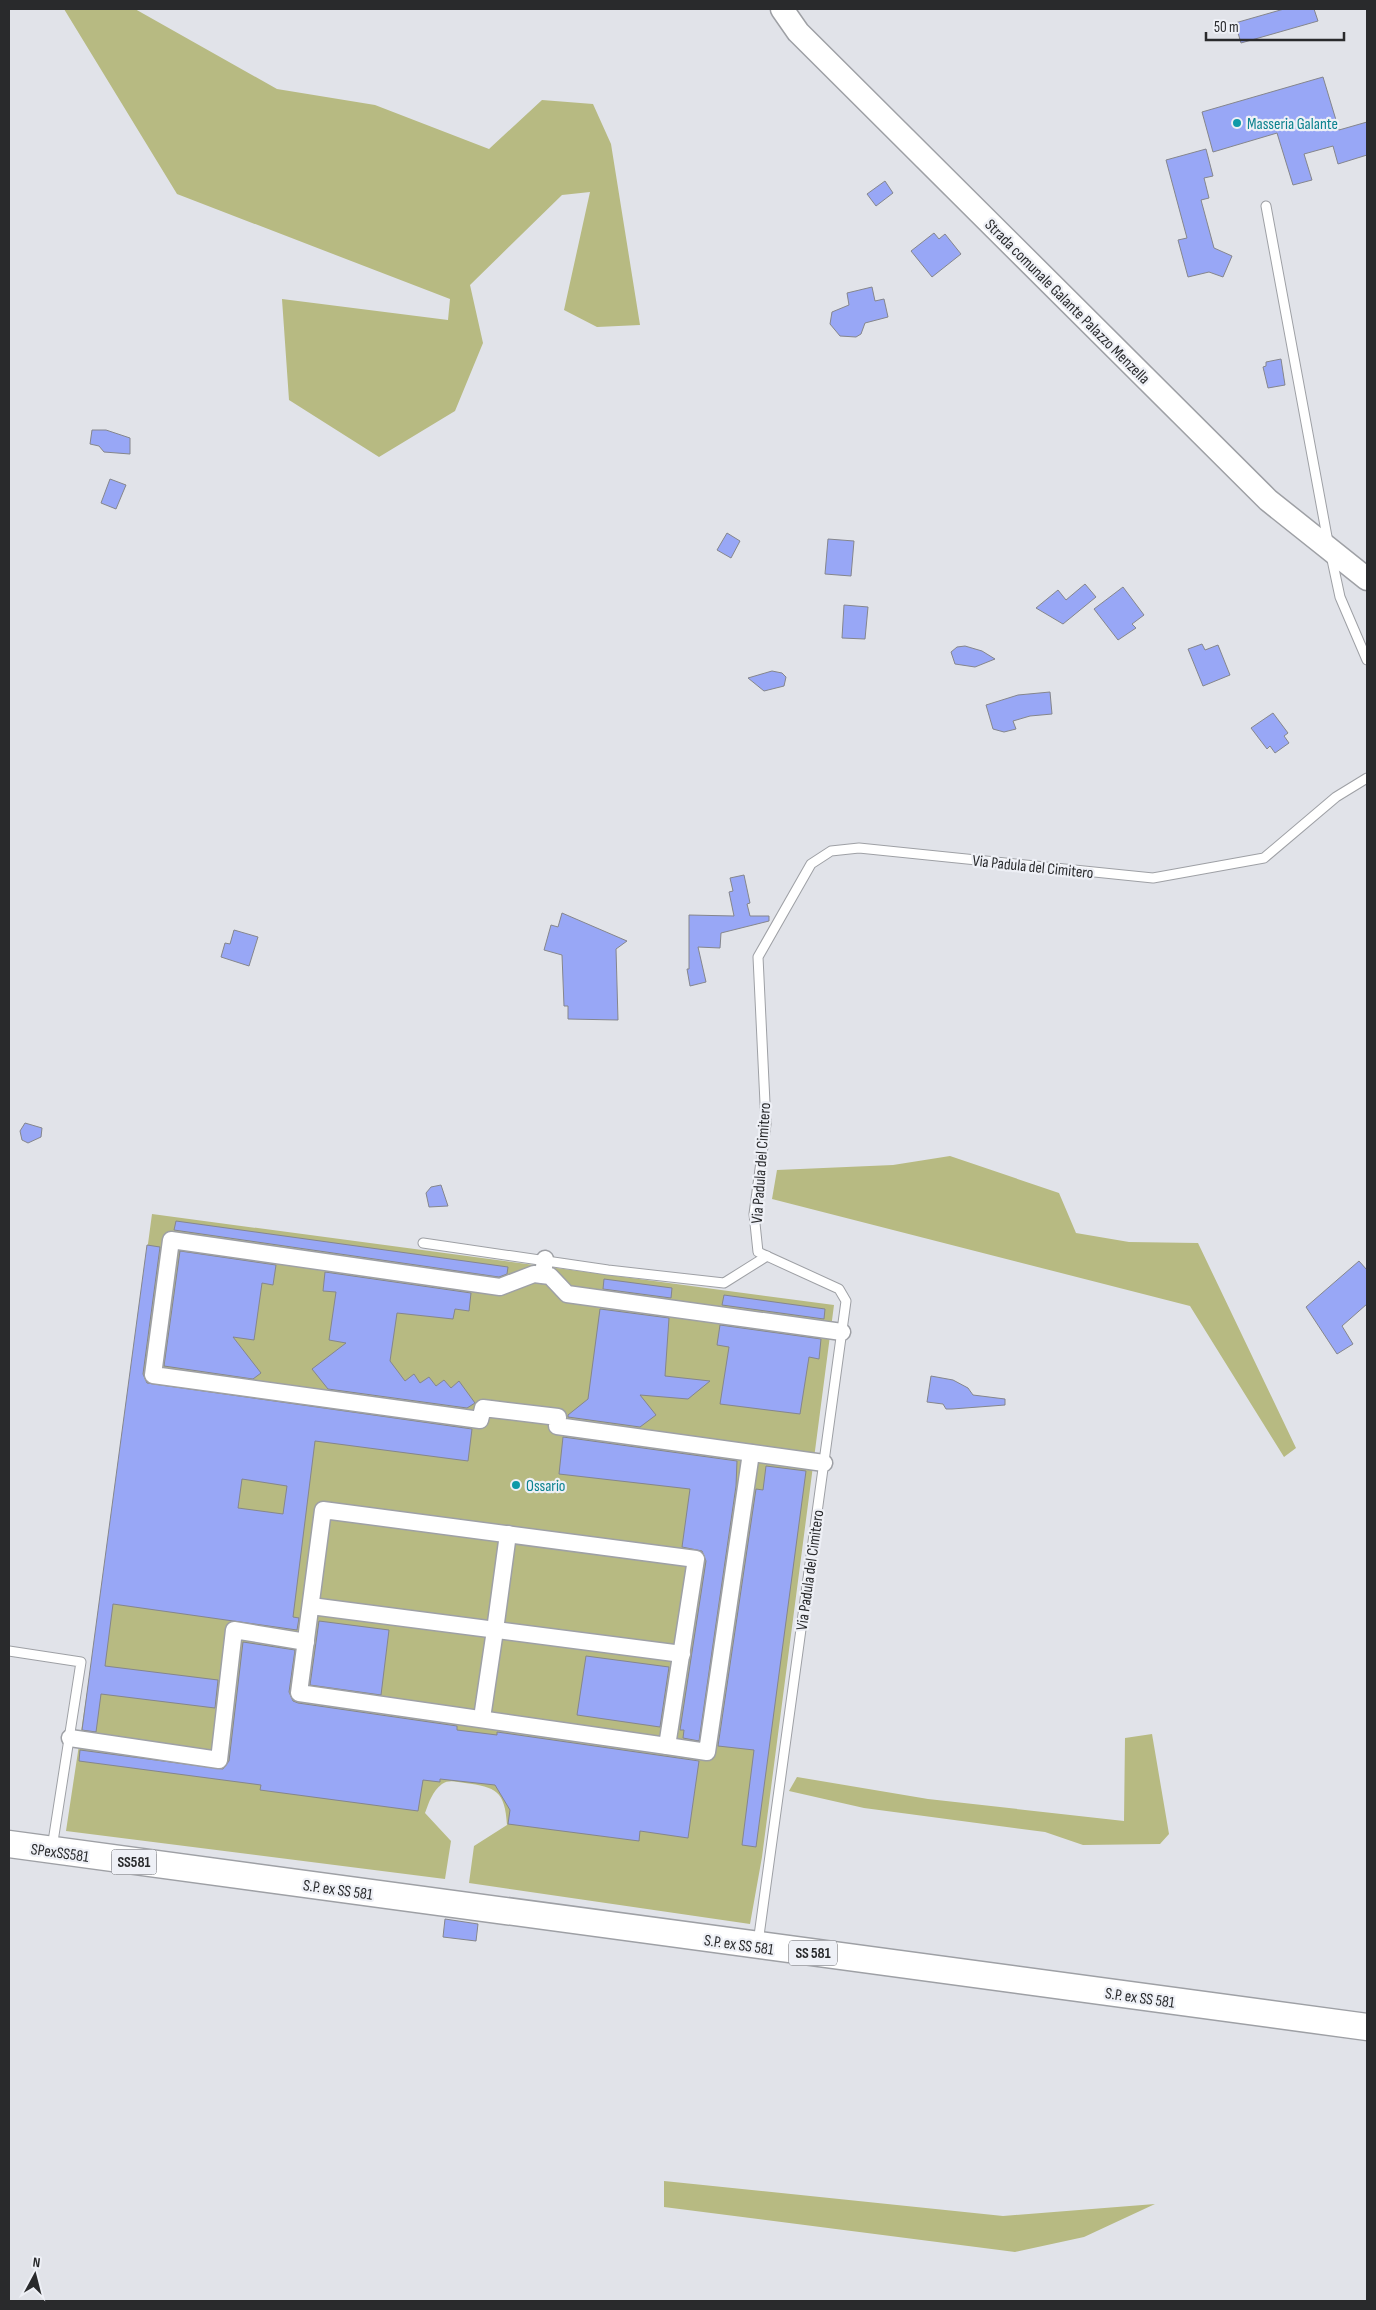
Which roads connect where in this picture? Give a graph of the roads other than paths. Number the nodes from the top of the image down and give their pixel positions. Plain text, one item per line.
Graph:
1 (782, 9) edge
2 (1266, 206) dead end
3 (1329, 548) junction
4 (1367, 579) edge
5 (1367, 660) edge
6 (1367, 778) edge
7 (423, 1243) dead end
8 (767, 1256) junction
9 (544, 1267) junction
10 (842, 1332) junction
11 (751, 1453) junction
12 (824, 1463) junction
13 (508, 1534) junction
14 (311, 1606) junction
15 (495, 1634) junction
16 (306, 1642) junction
17 (9, 1651) edge
18 (682, 1654) junction
19 (482, 1718) junction
20 (70, 1738) junction
21 (668, 1746) junction
22 (9, 1844) edge
23 (52, 1850) junction
24 (260, 1879) joint
25 (758, 1946) junction
26 (1367, 2027) edge

1 - 3 street, Strada comunale Galante Palazzo Menzella
2 - 3 lane
3 - 4 street, Strada comunale Galante Palazzo Menzella
3 - 5 lane
6 - 8 lane, Via Padula del Cimitero
7 - 9 lane
8 - 9 lane
8 - 10 lane, Via Padula del Cimitero
9 - 10 street
9 - 11 street
10 - 12 lane, Via Padula del Cimitero
11 - 12 street
11 - 21 street
12 - 25 lane, Via Padula del Cimitero
13 - 14 street
13 - 15 street
13 - 18 street
14 - 15 street
14 - 16 street
15 - 18 street
15 - 19 street
16 - 19 street
16 - 20 street
17 - 20 lane
18 - 21 street
19 - 21 street
20 - 23 lane
22 - 23 main road, SPexSS581 / SS581
23 - 24 main road, SPexSS581 / SS581
24 - 25 main road, S.P. ex SS 581 / SS 581
25 - 26 main road, S.P. ex SS 581 / SS 581

